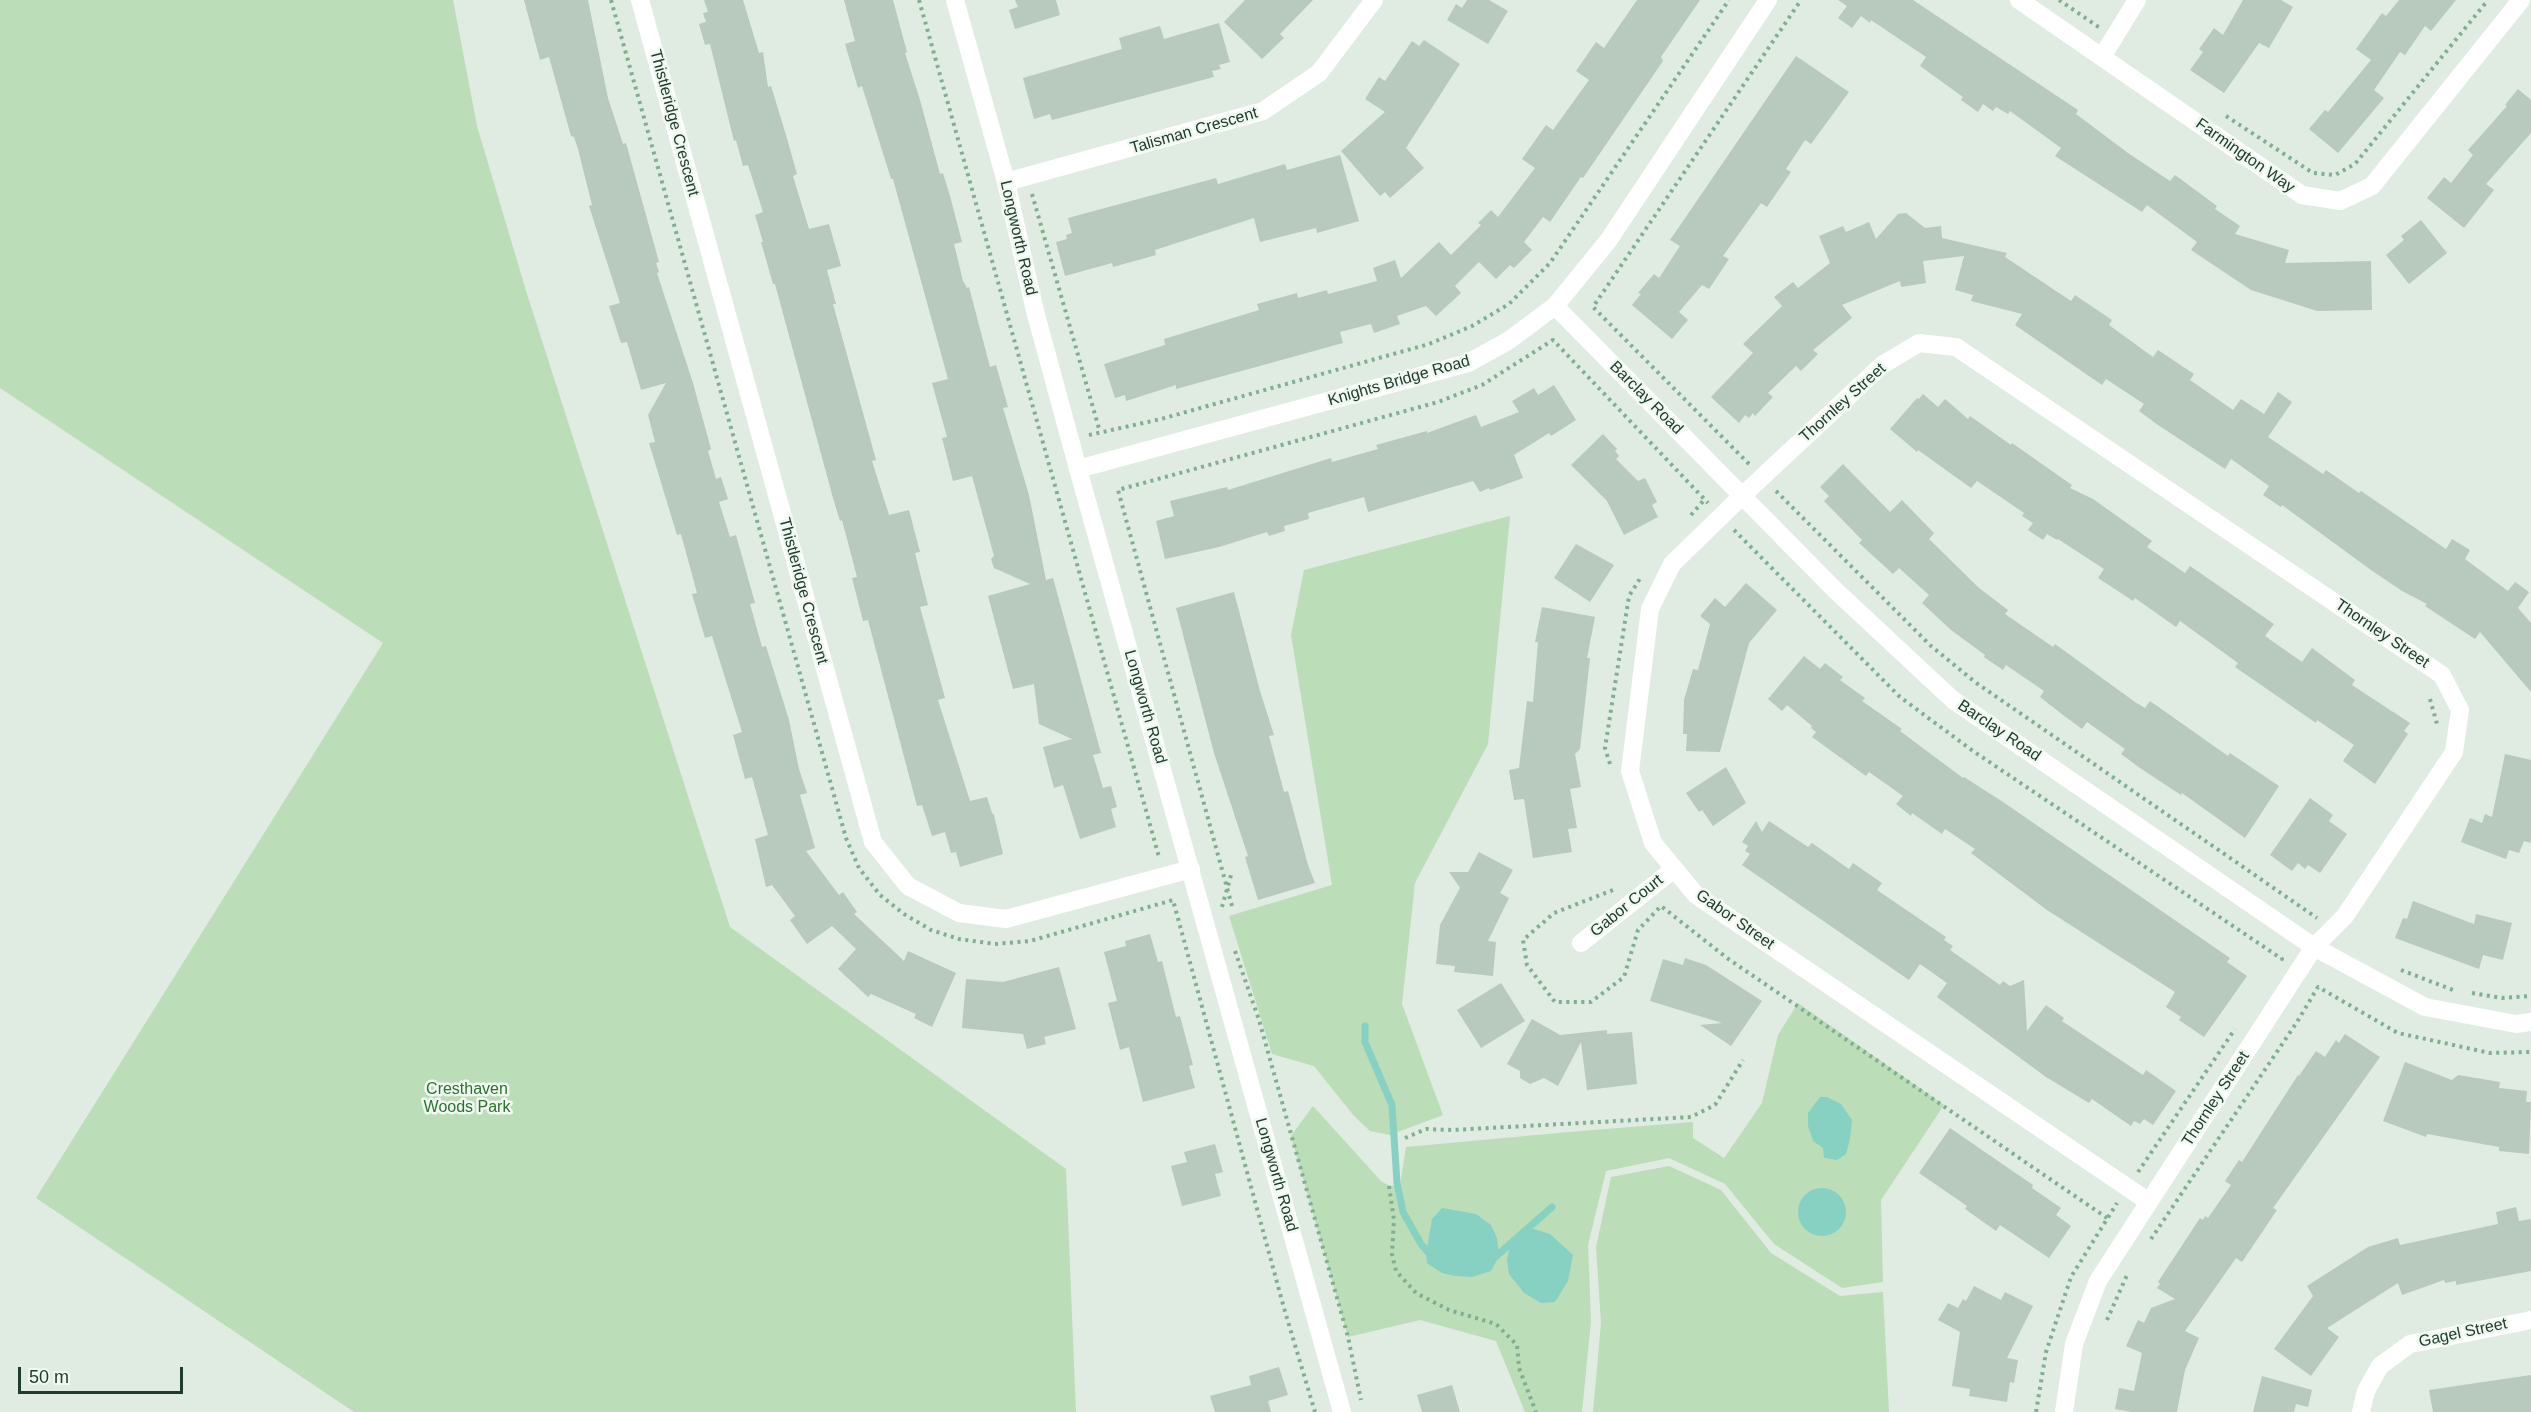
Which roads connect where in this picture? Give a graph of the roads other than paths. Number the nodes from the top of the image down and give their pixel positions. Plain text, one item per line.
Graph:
1 (640, 0) edge
2 (955, 0) edge
3 (1374, 0) edge
4 (1768, 0) edge
5 (2019, 0) edge
6 (2138, 0) edge
7 (2521, 0) edge
8 (2102, 57) junction
9 (1006, 182) junction
10 (1555, 306) junction
11 (1078, 469) junction
12 (1742, 496) junction
13 (1191, 869) junction
14 (1674, 869) junction
15 (1581, 944) dead end
16 (2314, 947) junction
17 (2531, 1022) edge
18 (2149, 1202) junction
19 (2531, 1320) edge
20 (1342, 1412) edge
21 (2064, 1412) edge
22 (2361, 1412) edge

1 - 13 street, Thistleridge Crescent
2 - 9 street, Longworth Road
3 - 9 street, Talisman Crescent
4 - 10 street, Knights Bridge Road
5 - 8 street, Farmington Way
6 - 8 street
7 - 8 street, Farmington Way
9 - 11 street, Longworth Road
10 - 11 street, Knights Bridge Road
10 - 12 street, Barclay Road
11 - 13 street, Longworth Road
12 - 14 street, Gabor Street
12 - 16 street, Barclay Road
12 - 16 street, Thornley Street
13 - 20 street, Longworth Road
14 - 15 street, Gabor Court
14 - 18 street, Gabor Street
16 - 17 street, Barclay Road
16 - 18 street, Thornley Street
18 - 21 street, Thornley Street
19 - 22 street, Gagel Street

